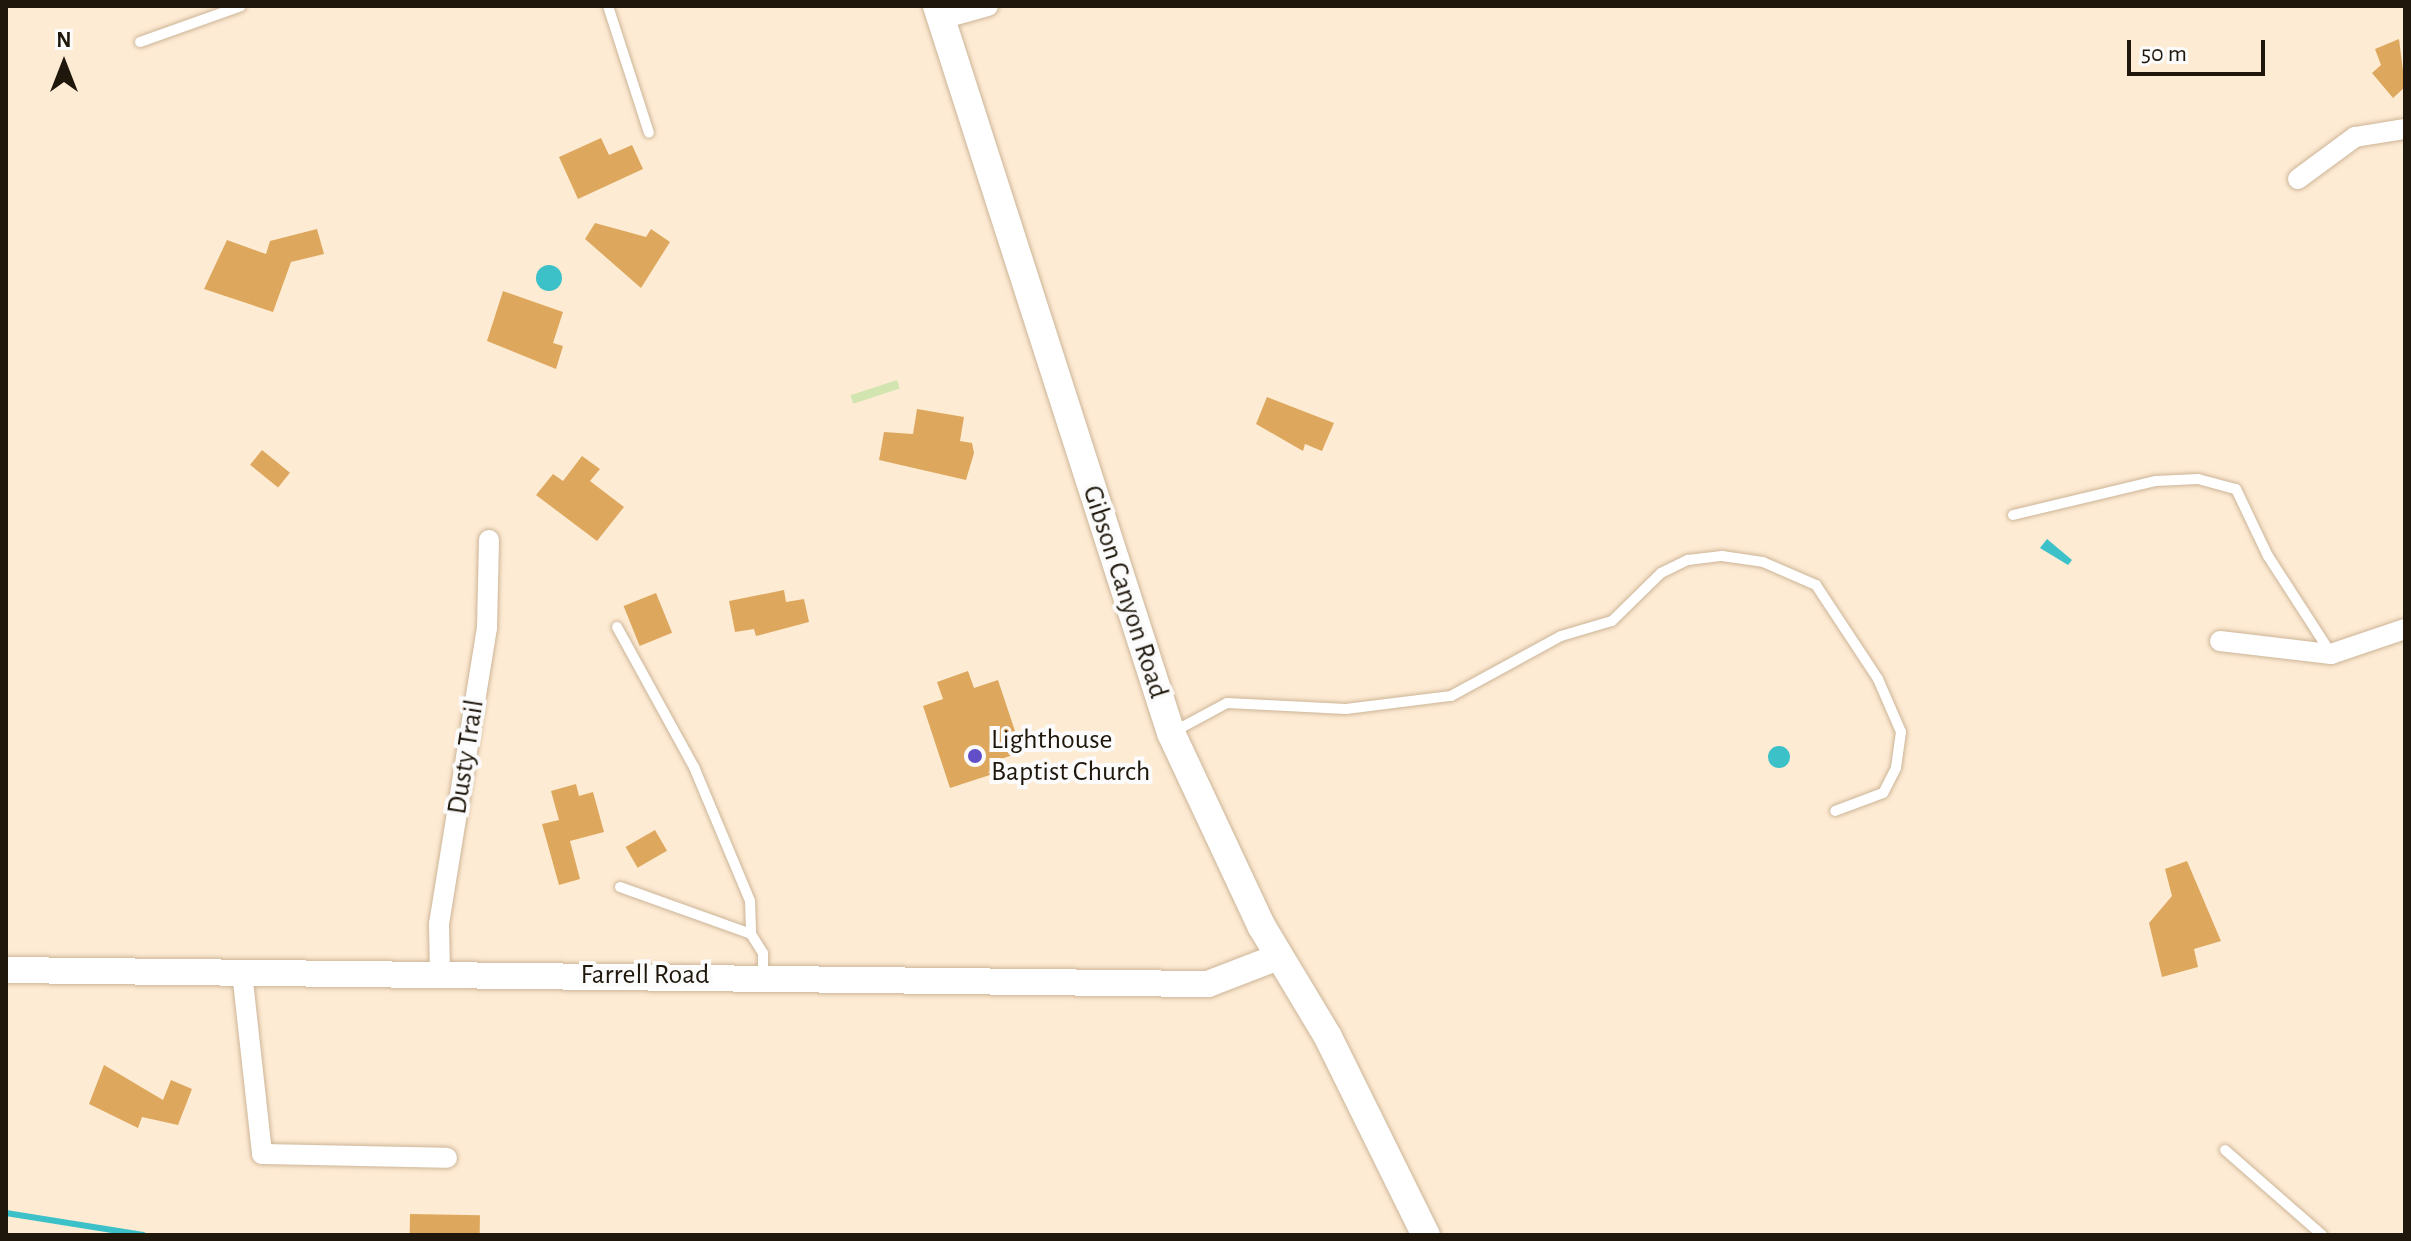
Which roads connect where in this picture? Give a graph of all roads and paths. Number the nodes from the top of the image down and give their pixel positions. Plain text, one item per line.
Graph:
1 (241, 6) edge
2 (608, 6) edge
3 (988, 6) edge
4 (939, 12) edge
5 (140, 42) dead end
6 (2405, 129) edge
7 (649, 133) dead end
8 (2298, 179) dead end
9 (2013, 515) dead end
10 (489, 540) dead end
11 (617, 627) dead end
12 (2405, 629) edge
13 (2220, 641) dead end
14 (2331, 654) junction
15 (1171, 733) junction
16 (1835, 811) dead end
17 (620, 887) dead end
18 (751, 934) junction
19 (1278, 957) junction
20 (6, 970) edge
21 (242, 972) junction
22 (440, 973) junction
23 (763, 976) junction
24 (2225, 1150) dead end
25 (447, 1158) dead end
26 (1426, 1235) edge
27 (2322, 1235) edge

1 - 5 lane
2 - 7 lane
3 - 4 street
4 - 15 main road, Gibson Canyon Road
6 - 8 street
9 - 14 lane
10 - 22 street, Dusty Trail
11 - 18 lane
12 - 14 street
13 - 14 street
15 - 16 lane
15 - 19 main road, Gibson Canyon Road
17 - 18 lane
18 - 23 lane
19 - 23 street, Farrell Road
19 - 26 main road, Gibson Canyon Road
20 - 21 street, Farrell Road
21 - 22 street, Farrell Road
21 - 25 street
22 - 23 street, Farrell Road
24 - 27 lane

